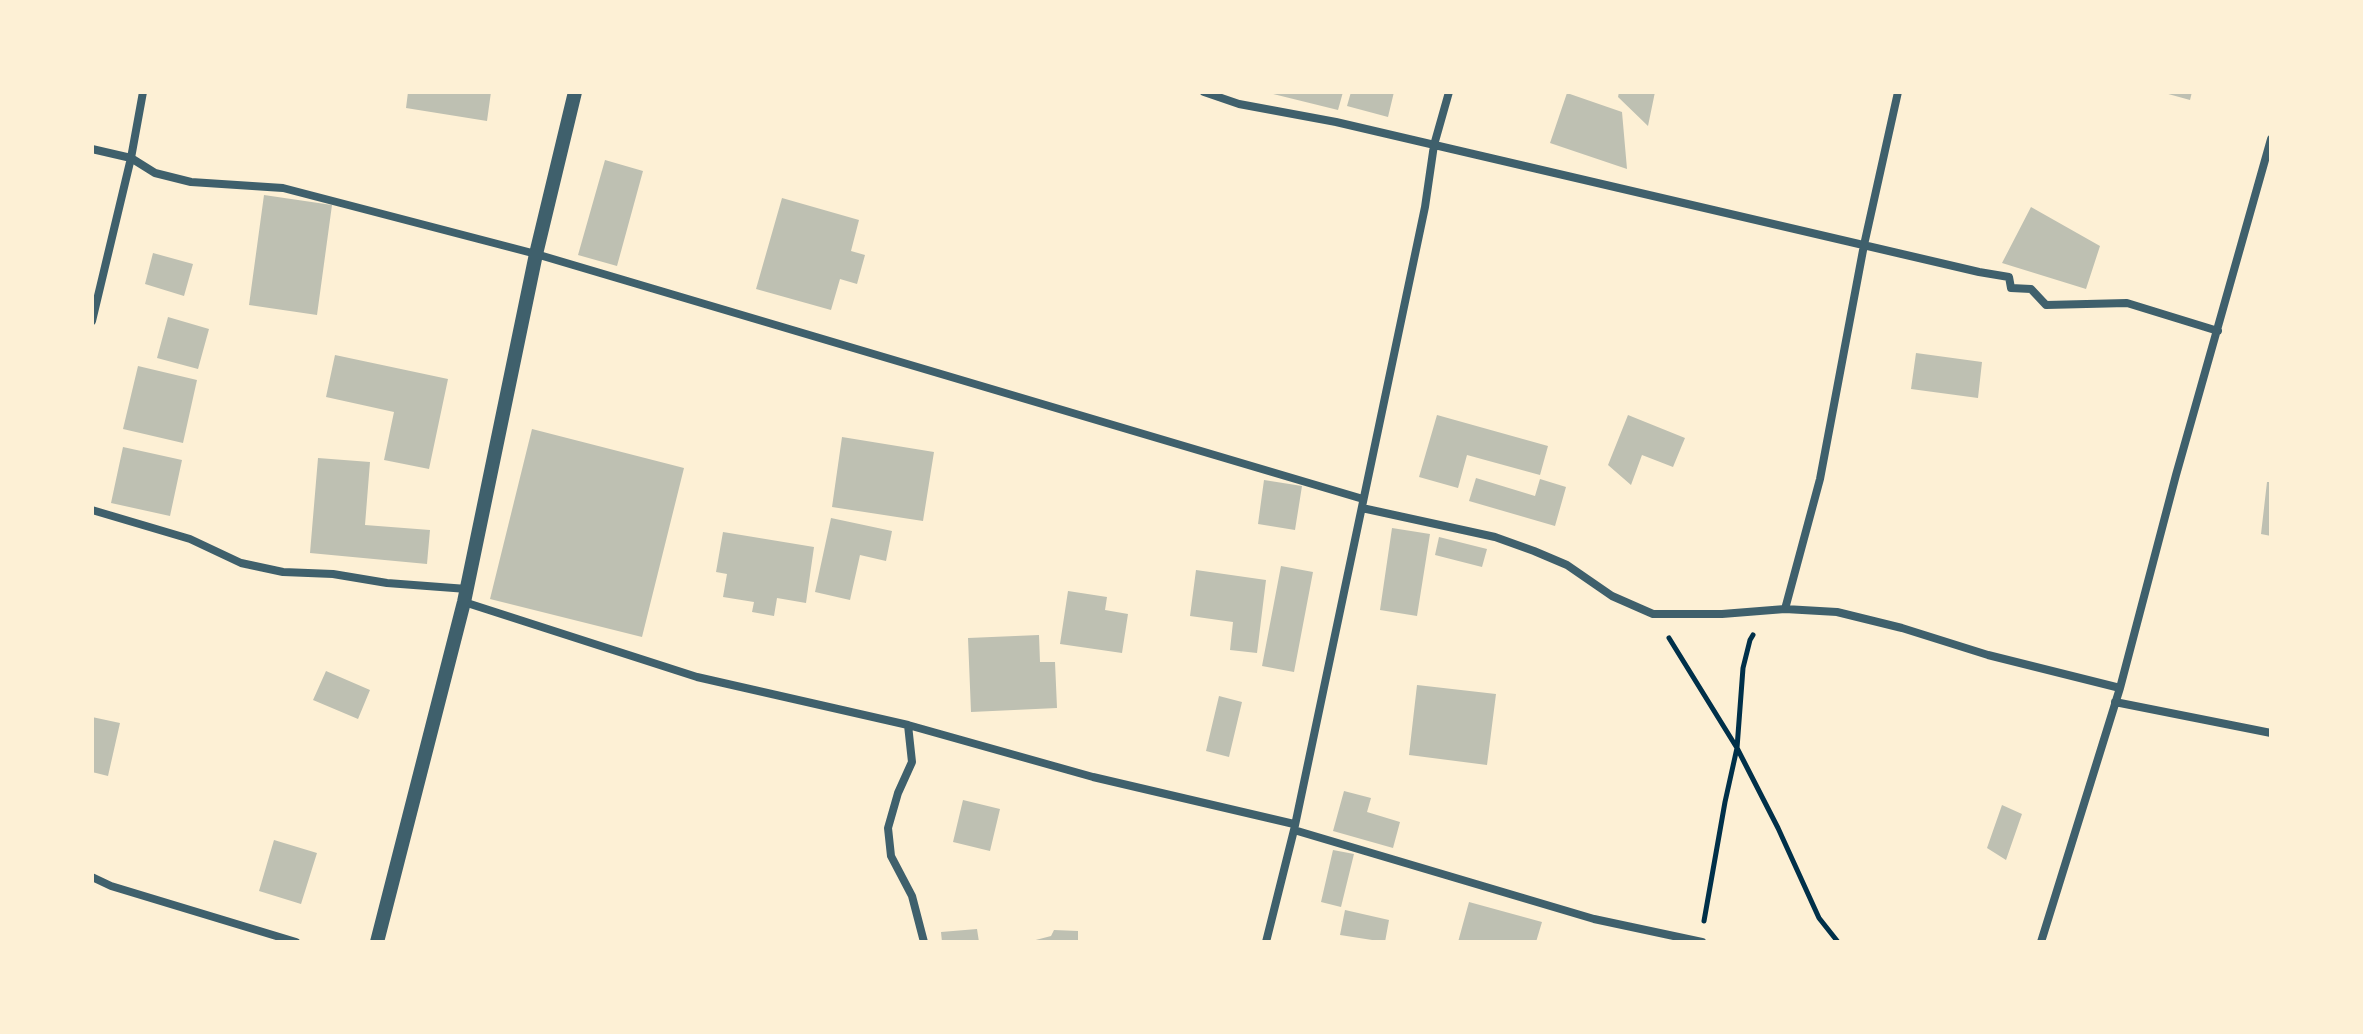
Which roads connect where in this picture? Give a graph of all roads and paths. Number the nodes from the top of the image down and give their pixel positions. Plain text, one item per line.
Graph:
1 (143, 92) edge
2 (575, 92) edge
3 (1204, 92) edge
4 (1449, 92) edge
5 (1898, 92) edge
6 (2271, 139) edge
7 (1434, 145) junction
8 (92, 149) edge
9 (131, 158) junction
10 (1864, 245) junction
11 (536, 254) junction
12 (92, 321) edge
13 (2218, 331) junction
14 (1363, 503) junction
15 (92, 510) edge
16 (466, 596) junction
17 (1785, 609) junction
18 (1653, 614) junction
19 (2120, 688) junction
20 (2115, 702) junction
21 (908, 725) junction
22 (2271, 733) edge
23 (1737, 748) junction
24 (1294, 827) junction
25 (92, 877) edge
26 (1703, 930) dead end
27 (296, 942) edge
28 (377, 942) edge
29 (924, 942) edge
30 (1266, 942) edge
31 (1702, 942) edge
32 (1838, 942) edge
33 (2041, 942) edge

1 - 9 street
2 - 11 street
3 - 7 street
4 - 7 street
5 - 10 street
6 - 13 street
7 - 10 street
7 - 14 street
8 - 9 street
9 - 11 street
9 - 12 street
10 - 13 street
10 - 17 street
11 - 14 street
11 - 16 street
13 - 19 street
14 - 18 street
14 - 24 street
15 - 16 street
16 - 21 street
16 - 28 street
17 - 18 street
17 - 19 street
17 - 23 path
18 - 23 path
19 - 20 street
20 - 22 street
20 - 33 street
21 - 24 street
21 - 29 street
23 - 26 path
23 - 32 path
24 - 30 street
24 - 31 street
25 - 27 street

